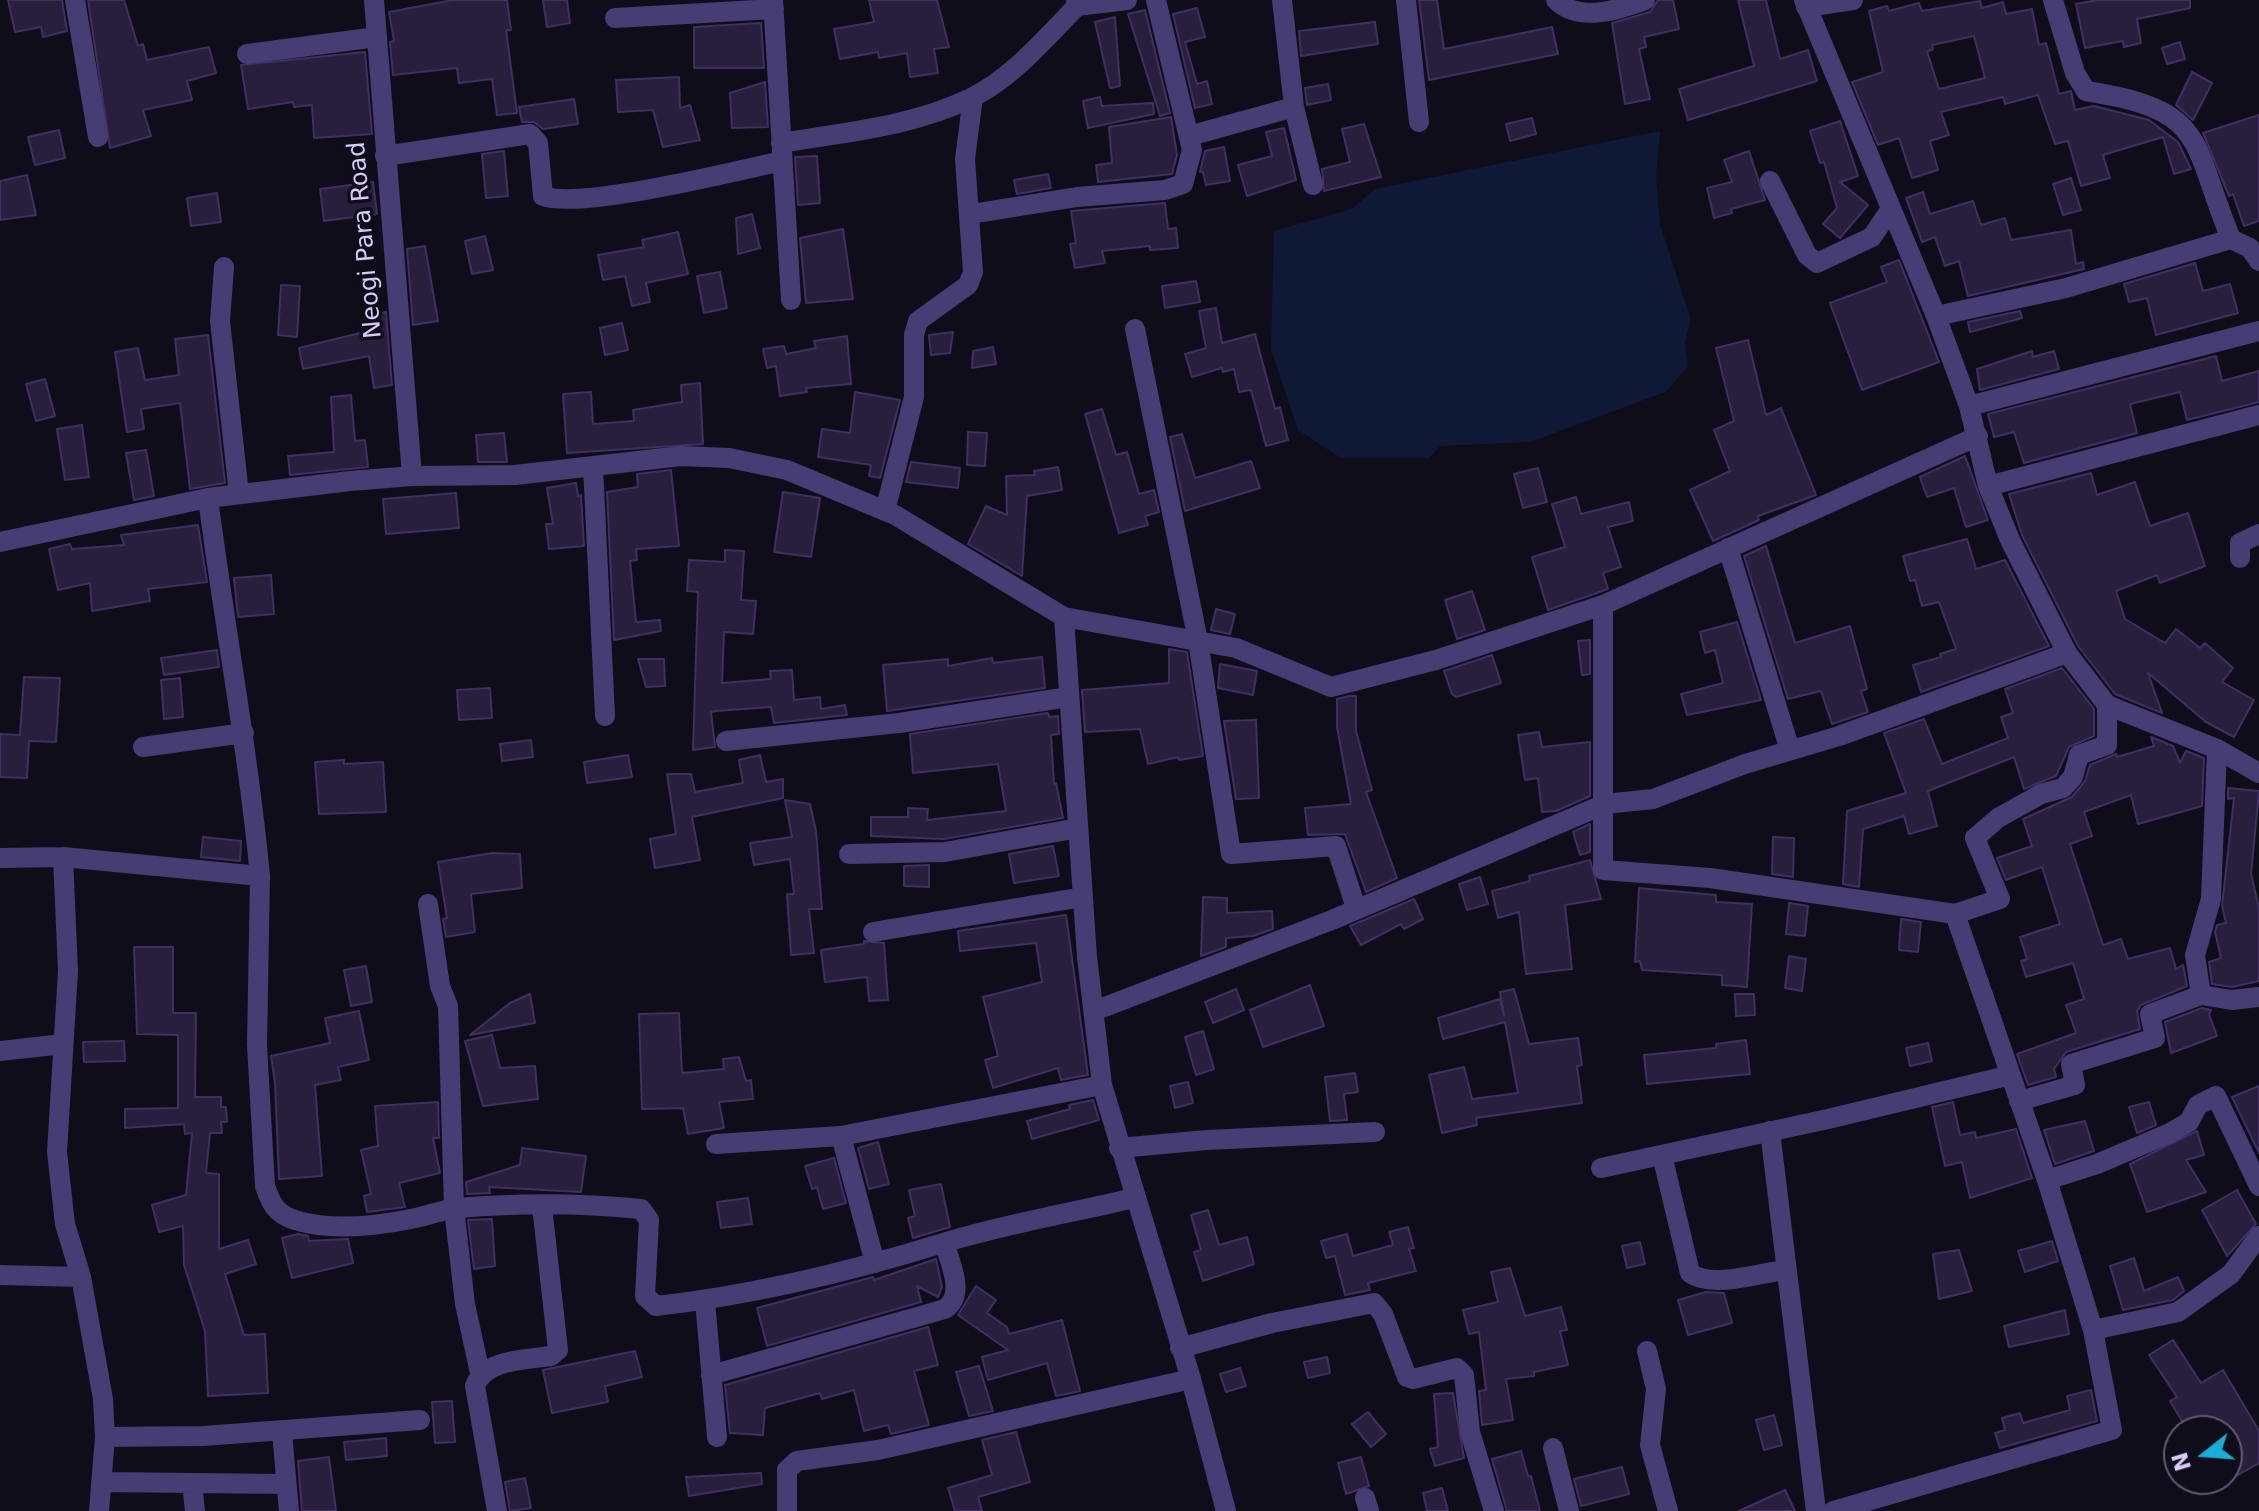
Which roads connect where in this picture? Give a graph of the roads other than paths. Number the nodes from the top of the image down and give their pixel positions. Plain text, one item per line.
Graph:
1 (75, 0) edge
2 (374, 0) edge
3 (1127, 0) edge
4 (1156, 0) edge
5 (1282, 0) edge
6 (1406, 0) edge
7 (1556, 0) edge
8 (1645, 0) edge
9 (1853, 0) edge
10 (2053, 0) edge
11 (1076, 3) edge
12 (1805, 4) edge
13 (773, 5) edge
14 (615, 18) dead end
15 (377, 37) junction
16 (247, 54) dead end
17 (973, 97) junction
18 (1294, 107) junction
19 (1419, 122) dead end
20 (1189, 136) junction
21 (98, 137) dead end
22 (781, 152) junction
23 (385, 156) junction
24 (1770, 181) dead end
25 (1313, 185) dead end
26 (1890, 210) junction
27 (971, 214) junction
28 (2250, 248) edge
29 (224, 267) dead end
30 (791, 300) dead end
31 (1936, 316) junction
32 (1135, 329) dead end
33 (2259, 331) edge
34 (1969, 406) junction
35 (2259, 415) edge
36 (1978, 436) junction
37 (593, 466) junction
38 (412, 476) junction
39 (1988, 486) junction
40 (239, 494) junction
41 (208, 498) junction
42 (885, 511) junction
43 (2259, 534) edge
44 (0, 542) edge
45 (1728, 548) junction
46 (2240, 558) dead end
47 (1603, 605) junction
48 (1064, 617) junction
49 (1198, 641) junction
50 (2067, 653) junction
51 (1069, 697) junction
52 (2107, 705) junction
53 (605, 716) dead end
54 (244, 733) junction
55 (726, 741) dead end
56 (143, 747) dead end
57 (2217, 749) junction
58 (1790, 750) junction
59 (2259, 773) edge
60 (1605, 804) junction
61 (1078, 828) junction
62 (849, 854) dead end
63 (63, 857) junction
64 (0, 858) edge
65 (260, 876) junction
66 (1083, 897) junction
67 (428, 904) dead end
68 (1356, 908) junction
69 (1955, 914) junction
70 (873, 932) dead end
71 (2201, 995) junction
72 (2259, 997) edge
73 (1094, 1011) junction
74 (63, 1044) junction
75 (0, 1051) edge
76 (2011, 1075) junction
77 (1102, 1085) junction
78 (2019, 1101) junction
79 (1770, 1131) junction
80 (1375, 1132) dead end
81 (841, 1136) junction
82 (716, 1144) dead end
83 (1119, 1148) junction
84 (1662, 1155) junction
85 (1601, 1168) dead end
86 (2047, 1180) junction
87 (2259, 1186) edge
88 (1134, 1198) junction
89 (542, 1206) junction
90 (454, 1208) junction
91 (2259, 1236) edge
92 (944, 1243) junction
93 (875, 1263) junction
94 (1785, 1270) junction
95 (0, 1275) edge
96 (81, 1277) junction
97 (705, 1301) junction
98 (2093, 1330) junction
99 (1180, 1348) junction
100 (1647, 1351) dead end
101 (480, 1373) junction
102 (711, 1375) junction
103 (1191, 1379) junction
104 (420, 1420) dead end
105 (282, 1432) junction
106 (105, 1437) junction
107 (717, 1437) dead end
108 (1553, 1448) dead end
109 (101, 1482) junction
110 (192, 1483) junction
111 (286, 1484) junction
112 (99, 1511) edge
113 (195, 1511) edge
114 (289, 1511) edge
115 (497, 1511) edge
116 (787, 1511) edge
117 (1226, 1511) edge
118 (1494, 1511) edge
119 (1569, 1511) edge
120 (1668, 1511) edge
121 (1816, 1511) edge
122 (1833, 1511) edge

1 - 21 street
2 - 15 street, Neogi Para Road
3 - 11 street
4 - 20 street
5 - 18 street
6 - 19 street
7 - 8 street
9 - 12 street
10 - 28 street
11 - 17 street
12 - 26 street
13 - 14 street
13 - 22 street
15 - 16 street
15 - 23 street, Neogi Para Road
17 - 22 street
17 - 27 street
18 - 20 street
18 - 25 street
20 - 27 street
22 - 23 street
22 - 30 street
23 - 38 street, Neogi Para Road
24 - 26 street
26 - 31 street
27 - 42 street
28 - 31 street
29 - 40 street
31 - 34 street
32 - 49 street
33 - 34 street
34 - 36 street
35 - 39 street
36 - 39 street
36 - 45 street
37 - 38 street
37 - 42 street
37 - 53 street
38 - 40 street
39 - 50 street
40 - 41 street
41 - 44 street
41 - 54 street
42 - 48 street
43 - 46 street
45 - 47 street
45 - 58 street
47 - 49 street
47 - 60 street
48 - 49 street
48 - 51 street
49 - 68 street
50 - 52 street
50 - 58 street
51 - 55 street
51 - 61 street
52 - 57 street
52 - 69 street
54 - 56 street
54 - 65 street
57 - 59 street
57 - 71 street
58 - 60 street
60 - 68 street
60 - 69 street
61 - 62 street
61 - 66 street
63 - 64 street
63 - 65 street
63 - 74 street
65 - 90 street
66 - 70 street
66 - 73 street
67 - 90 street
68 - 73 street
69 - 76 street
71 - 72 street
71 - 78 street
73 - 77 street
74 - 75 street
74 - 96 street
76 - 78 street
76 - 79 street
77 - 81 street
77 - 83 street
78 - 86 street
79 - 84 street
79 - 94 street
80 - 83 street
81 - 82 street
81 - 93 street
83 - 88 street
84 - 85 street
84 - 94 street
86 - 87 street
86 - 98 street
88 - 92 street
88 - 99 street
89 - 90 street
89 - 97 street
89 - 101 street
90 - 101 street
91 - 98 street
92 - 93 street
92 - 102 street
93 - 97 street
94 - 121 street
95 - 96 street
96 - 106 street
97 - 102 street
98 - 122 street
99 - 103 street
99 - 118 street
100 - 120 street
101 - 115 street
102 - 107 street
103 - 116 street
103 - 117 street
104 - 105 street
105 - 106 street
105 - 111 street
106 - 109 street
108 - 119 street
109 - 110 street
109 - 112 street
110 - 111 street
110 - 113 street
111 - 114 street

